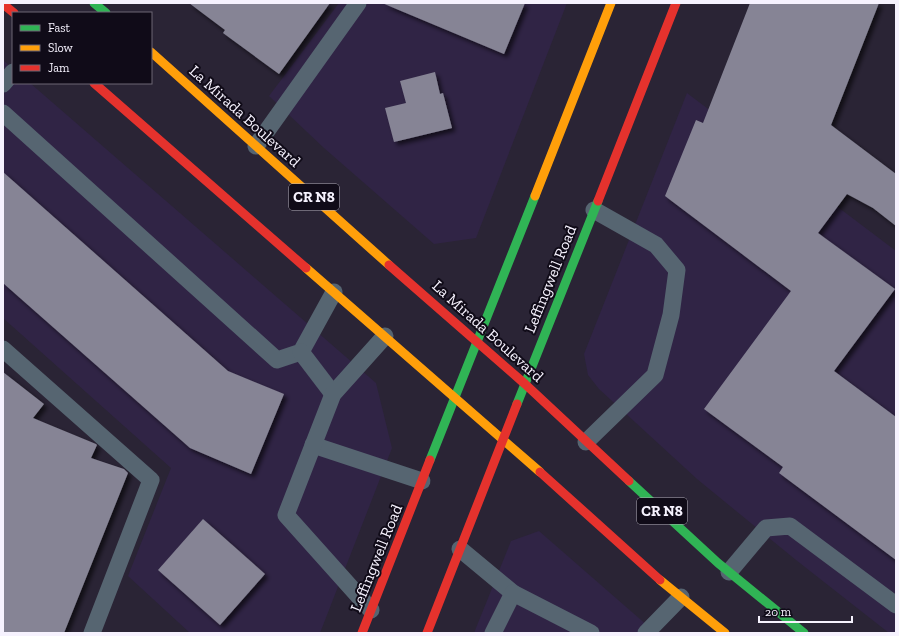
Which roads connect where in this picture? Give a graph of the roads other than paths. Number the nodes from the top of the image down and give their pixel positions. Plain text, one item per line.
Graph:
1 (94, 3) edge
2 (358, 3) edge
3 (611, 3) edge
4 (676, 3) edge
5 (3, 4) edge
6 (13, 12) edge
7 (105, 12) edge
8 (152, 53) edge
9 (12, 73) edge
10 (3, 84) edge
11 (95, 84) edge
12 (3, 113) edge
13 (256, 146) junction
14 (594, 210) junction
15 (334, 292) junction
16 (385, 336) junction
17 (477, 343) junction
18 (3, 349) edge
19 (301, 352) junction
20 (525, 384) junction
21 (333, 394) junction
22 (455, 397) junction
23 (503, 439) junction
24 (586, 442) junction
25 (313, 445) junction
26 (422, 482) junction
27 (460, 549) junction
28 (729, 572) junction
29 (513, 593) junction
30 (681, 596) junction
31 (896, 605) edge
32 (371, 610) junction
33 (92, 633) edge
34 (362, 633) edge
35 (426, 633) edge
36 (493, 633) edge
37 (591, 633) edge
38 (646, 633) edge
39 (725, 633) edge
40 (804, 633) edge

1 - 7 main road
2 - 13 lane
3 - 17 main road, Leffingwell Road
4 - 14 main road, Leffingwell Road
5 - 6 main road
8 - 13 main road, La Mirada Boulevard / CR N8
9 - 10 lane
11 - 15 main road
12 - 19 lane
13 - 17 main road, La Mirada Boulevard / CR N8
14 - 20 main road, Leffingwell Road
14 - 24 lane
15 - 16 main road
15 - 19 lane
16 - 21 lane
16 - 22 main road
17 - 20 main road, La Mirada Boulevard / CR N8
17 - 22 main road, Leffingwell Road
18 - 33 lane
19 - 21 lane
20 - 23 main road, Leffingwell Road
20 - 24 main road, La Mirada Boulevard / CR N8
21 - 25 lane
22 - 23 main road
22 - 26 main road, Leffingwell Road
23 - 27 main road, Leffingwell Road
23 - 30 main road
24 - 28 main road, La Mirada Boulevard / CR N8
25 - 26 lane
25 - 32 lane
26 - 32 main road, Leffingwell Road
27 - 29 lane
27 - 35 main road, Leffingwell Road
28 - 31 lane
28 - 40 main road, La Mirada Boulevard / CR N8
29 - 36 lane
29 - 37 lane
30 - 38 lane
30 - 39 main road
32 - 34 main road, Leffingwell Road

